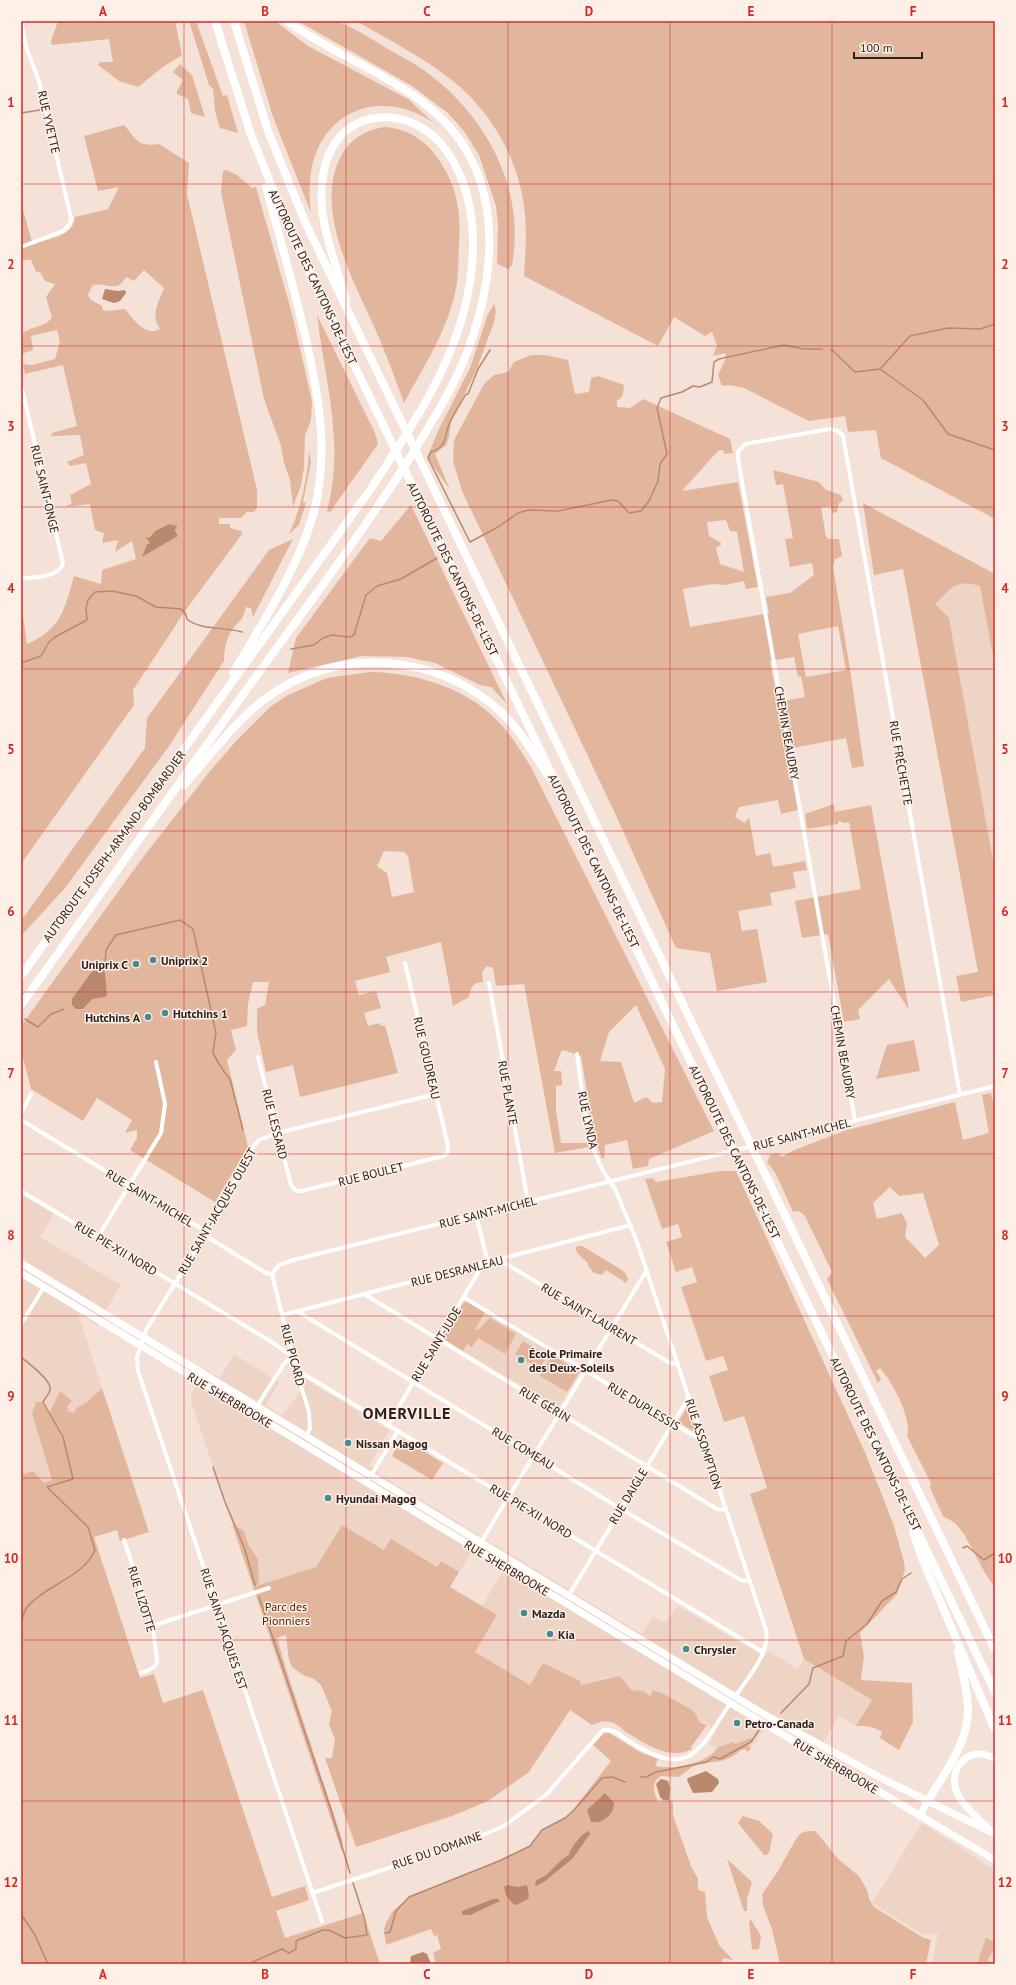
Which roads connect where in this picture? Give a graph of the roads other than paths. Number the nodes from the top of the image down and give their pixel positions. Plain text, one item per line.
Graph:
1 (21, 21) edge
2 (215, 21) edge
3 (234, 21) edge
4 (287, 21) edge
5 (257, 152) junction
6 (21, 247) edge
7 (352, 321) junction
8 (21, 386) edge
9 (840, 433) joint
10 (21, 578) edge
11 (207, 716) junction
12 (565, 800) junction
13 (156, 817) junction
14 (58, 924) junction
15 (405, 963) dead end
16 (21, 968) edge
17 (21, 976) edge
18 (488, 983) dead end
19 (21, 1005) edge
20 (577, 1054) dead end
21 (258, 1057) dead end
22 (156, 1062) dead end
23 (995, 1086) edge
24 (31, 1094) dead end
25 (436, 1094) junction
26 (960, 1095) junction
27 (21, 1114) edge
28 (21, 1120) edge
29 (855, 1121) junction
30 (277, 1133) junction
31 (447, 1153) joint
32 (610, 1182) junction
33 (129, 1185) junction
34 (294, 1190) joint
35 (21, 1191) edge
36 (528, 1202) junction
37 (476, 1215) junction
38 (631, 1226) junction
39 (206, 1234) junction
40 (98, 1237) junction
41 (500, 1260) junction
42 (21, 1263) edge
43 (485, 1263) junction
44 (647, 1270) junction
45 (21, 1273) edge
46 (272, 1274) junction
47 (175, 1283) junction
48 (44, 1286) junction
49 (364, 1294) junction
50 (464, 1297) junction
51 (297, 1311) junction
52 (283, 1315) junction
53 (21, 1324) edge
54 (612, 1328) junction
55 (144, 1337) junction
56 (438, 1339) junction
57 (141, 1345) junction
58 (292, 1356) junction
59 (678, 1364) junction
60 (586, 1370) junction
61 (298, 1372) junction
62 (413, 1382) junction
63 (689, 1397) junction
64 (258, 1406) junction
65 (560, 1413) junction
66 (673, 1423) junction
67 (388, 1425) junction
68 (398, 1431) junction
69 (307, 1436) junction
70 (702, 1438) junction
71 (534, 1455) junction
72 (647, 1466) junction
73 (371, 1475) junction
74 (367, 1482) junction
75 (901, 1497) junction
76 (508, 1498) junction
77 (621, 1508) junction
78 (726, 1510) junction
79 (124, 1540) dead end
80 (481, 1542) junction
81 (595, 1551) junction
82 (750, 1581) junction
83 (269, 1588) dead end
84 (569, 1595) junction
85 (216, 1605) junction
86 (152, 1626) junction
87 (956, 1638) junction
88 (995, 1650) edge
89 (764, 1652) junction
90 (141, 1673) dead end
91 (995, 1692) edge
92 (735, 1696) junction
93 (730, 1703) junction
94 (995, 1730) edge
95 (995, 1759) edge
96 (881, 1778) junction
97 (874, 1789) junction
98 (927, 1802) junction
99 (920, 1816) junction
100 (994, 1834) edge
101 (995, 1860) edge
102 (312, 1893) junction
103 (322, 1921) dead end

1 - 6 street, RUE YVETTE
2 - 5 highway, AUTOROUTE DES CANTONS-DE-L'EST
3 - 7 highway, AUTOROUTE DES CANTONS-DE-L'EST
4 - 13 highway
5 - 11 highway
5 - 12 highway, AUTOROUTE DES CANTONS-DE-L'EST
7 - 11 highway
7 - 88 highway, AUTOROUTE DES CANTONS-DE-L'EST
8 - 10 street, RUE SAINT-ONGE
9 - 26 street, RUE FRÉCHETTE
9 - 29 street, CHEMIN BEAUDRY
11 - 14 highway, AUTOROUTE JOSEPH-ARMAND-BOMBARDIER
12 - 13 highway
12 - 75 highway, AUTOROUTE DES CANTONS-DE-L'EST
13 - 19 highway, AUTOROUTE JOSEPH-ARMAND-BOMBARDIER
14 - 16 highway
14 - 17 highway, AUTOROUTE JOSEPH-ARMAND-BOMBARDIER
15 - 25 street, RUE GOUDREAU
18 - 36 street, RUE PLANTE
20 - 32 street, RUE LYNDA
21 - 30 street, RUE LESSARD
22 - 33 street
23 - 26 street, RUE SAINT-MICHEL
24 - 27 street
25 - 30 street, RUE SAINT-JACQUES OUEST
25 - 31 street, RUE GOUDREAU
26 - 29 street, RUE SAINT-MICHEL
28 - 33 street, RUE SAINT-MICHEL
29 - 32 street, RUE SAINT-MICHEL
30 - 34 street, RUE LESSARD
30 - 39 street, RUE SAINT-JACQUES OUEST
31 - 34 street, RUE BOULET
32 - 36 street, RUE SAINT-MICHEL
32 - 38 street, RUE ASSOMPTION
33 - 39 street, RUE SAINT-MICHEL
33 - 40 street
35 - 40 street, RUE PIE-XII NORD
36 - 37 street, RUE SAINT-MICHEL
37 - 43 street
37 - 46 street, RUE SAINT-MICHEL
38 - 41 street, RUE DESRANLEAU
38 - 44 street, RUE ASSOMPTION
39 - 46 street, RUE SAINT-MICHEL
39 - 47 street, RUE SAINT-JACQUES OUEST
40 - 47 street, RUE PIE-XII NORD
41 - 43 street, RUE DESRANLEAU
41 - 54 street, RUE SAINT-LAURENT
42 - 55 main road, RUE SHERBROOKE
43 - 49 street, RUE DESRANLEAU
43 - 50 street, RUE SAINT-JUDE
44 - 54 street
44 - 59 street, RUE ASSOMPTION
45 - 48 main road, RUE SHERBROOKE
46 - 52 street, RUE PICARD
47 - 55 street, RUE SAINT-JACQUES OUEST
47 - 58 street, RUE PIE-XII NORD
48 - 53 street
48 - 57 main road, RUE SHERBROOKE
49 - 51 street, RUE DESRANLEAU
49 - 56 street, RUE GÉRIN
50 - 56 street, RUE SAINT-JUDE
50 - 60 street, RUE DUPLESSIS
51 - 52 street, RUE DESRANLEAU
51 - 62 street, RUE COMEAU
52 - 58 street, RUE PICARD
54 - 59 street, RUE SAINT-LAURENT
54 - 60 street
55 - 57 street, RUE SAINT-JACQUES EST
55 - 64 main road, RUE SHERBROOKE
56 - 62 street, RUE SAINT-JUDE
56 - 65 street, RUE GÉRIN
57 - 74 main road, RUE SHERBROOKE
57 - 85 street, RUE SAINT-JACQUES EST
58 - 61 street, RUE PICARD
58 - 64 street
59 - 63 street, RUE ASSOMPTION
60 - 65 street
60 - 66 street, RUE DUPLESSIS
61 - 67 street, RUE PIE-XII NORD
61 - 69 street, RUE PICARD
62 - 67 street, RUE SAINT-JUDE
62 - 71 street, RUE COMEAU
63 - 66 street, RUE DAIGLE
63 - 70 street, RUE ASSOMPTION
64 - 69 main road, RUE SHERBROOKE
65 - 71 street
65 - 72 street, RUE GÉRIN
66 - 70 street, RUE DUPLESSIS
66 - 72 street, RUE DAIGLE
67 - 68 street, RUE PIE-XII NORD
68 - 73 street
68 - 76 street, RUE PIE-XII NORD
69 - 73 main road, RUE SHERBROOKE
70 - 78 street, RUE ASSOMPTION
71 - 76 street
71 - 77 street, RUE COMEAU
72 - 77 street, RUE DAIGLE
72 - 78 street, RUE GÉRIN
73 - 74 street
73 - 80 main road, RUE SHERBROOKE
74 - 93 main road, RUE SHERBROOKE
75 - 87 highway
75 - 91 highway, AUTOROUTE DES CANTONS-DE-L'EST
76 - 80 street
76 - 81 street, RUE PIE-XII NORD
77 - 81 street, RUE DAIGLE
77 - 82 street, RUE COMEAU
78 - 82 street, RUE ASSOMPTION
79 - 86 street, RUE LIZOTTE
80 - 84 main road, RUE SHERBROOKE
81 - 84 street, RUE DAIGLE
81 - 89 street, RUE PIE-XII NORD
82 - 89 street, RUE ASSOMPTION
83 - 85 street
84 - 92 main road, RUE SHERBROOKE
85 - 86 street
85 - 102 street, RUE SAINT-JACQUES EST
86 - 90 street, RUE LIZOTTE
87 - 94 highway
87 - 98 highway
89 - 92 street, RUE ASSOMPTION
92 - 93 street, RUE ASSOMPTION
92 - 96 main road, RUE SHERBROOKE
93 - 97 main road, RUE SHERBROOKE
93 - 102 street, RUE DU DOMAINE
95 - 100 main road
96 - 97 main road
96 - 98 main road, RUE SHERBROOKE
97 - 99 main road, RUE SHERBROOKE
98 - 99 main road
98 - 100 main road, RUE SHERBROOKE
99 - 101 main road, RUE SHERBROOKE
102 - 103 street, RUE SAINT-JACQUES EST

